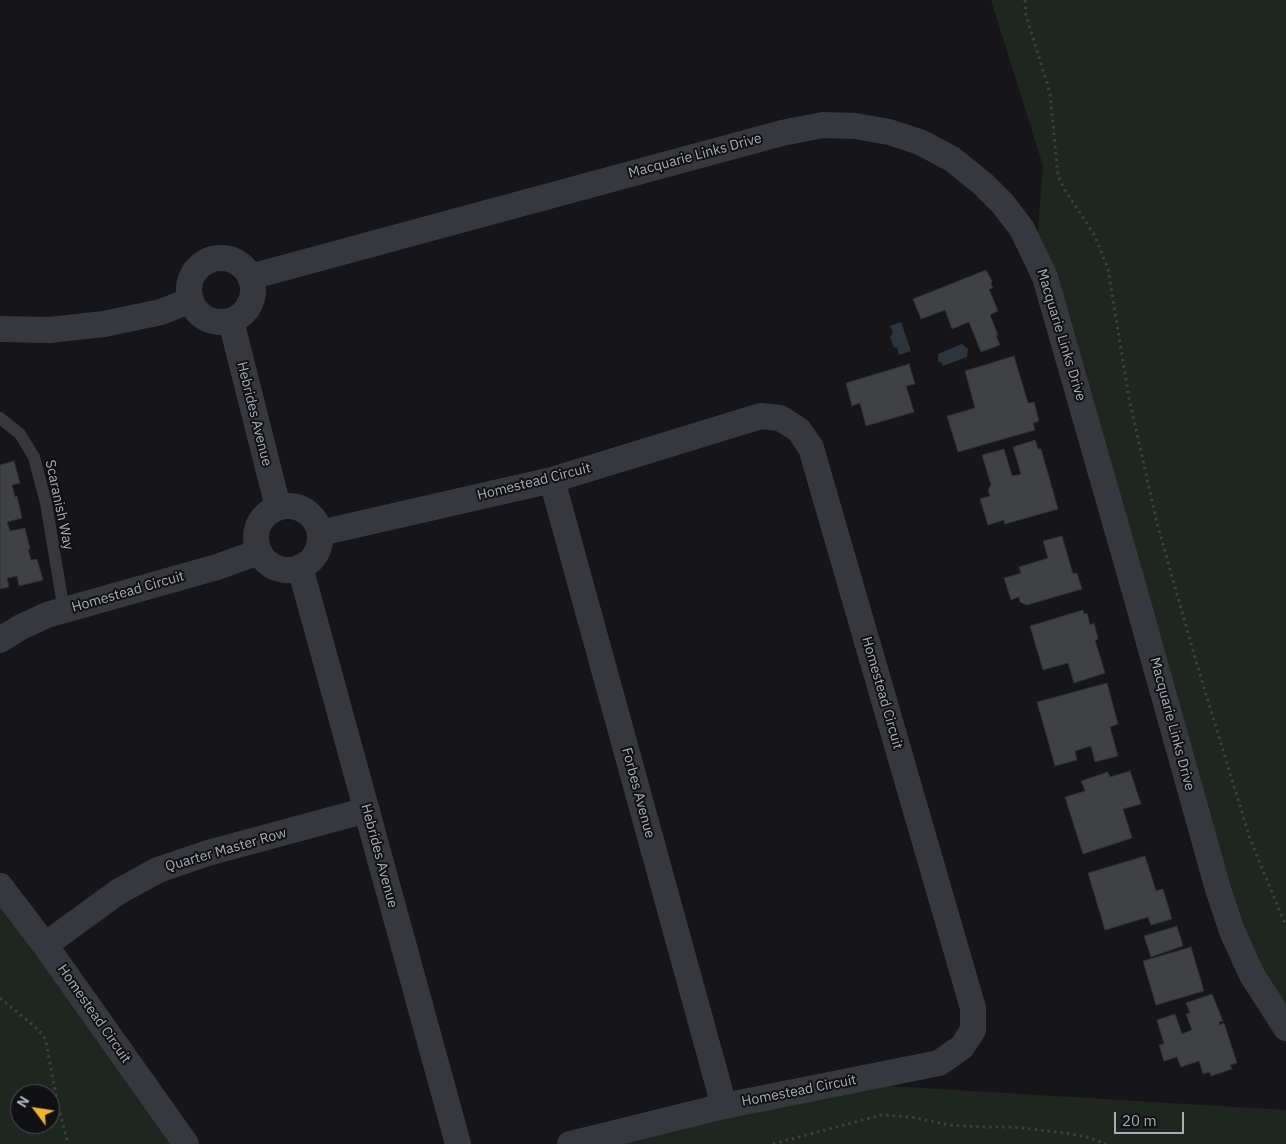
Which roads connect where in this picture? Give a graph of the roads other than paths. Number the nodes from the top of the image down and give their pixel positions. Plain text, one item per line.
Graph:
1 (250, 277) junction
2 (191, 300) junction
3 (231, 321) junction
4 (0, 329) edge
5 (0, 418) edge
6 (552, 480) junction
7 (278, 508) junction
8 (320, 533) junction
9 (259, 552) junction
10 (300, 567) junction
11 (64, 611) junction
12 (0, 640) edge
13 (367, 810) junction
14 (0, 886) edge
15 (45, 945) junction
16 (1286, 1028) edge
17 (724, 1106) junction
18 (186, 1144) edge
19 (458, 1144) edge
20 (570, 1144) edge

1 - 2 street
1 - 3 street
1 - 16 street, Macquarie Links Drive
2 - 3 street
2 - 4 street
3 - 7 street, Hebrides Avenue
5 - 11 lane, Scaranish Way
6 - 8 street, Homestead Circuit
6 - 17 street, Forbes Avenue
6 - 17 street, Homestead Circuit
7 - 8 street
7 - 9 street
8 - 10 street
9 - 10 street
9 - 11 street, Homestead Circuit
10 - 13 street, Hebrides Avenue
11 - 12 street, Homestead Circuit
13 - 15 street, Quarter Master Row
13 - 19 street, Hebrides Avenue
14 - 15 street, Homestead Circuit
15 - 18 street, Homestead Circuit
17 - 20 street, Homestead Circuit

